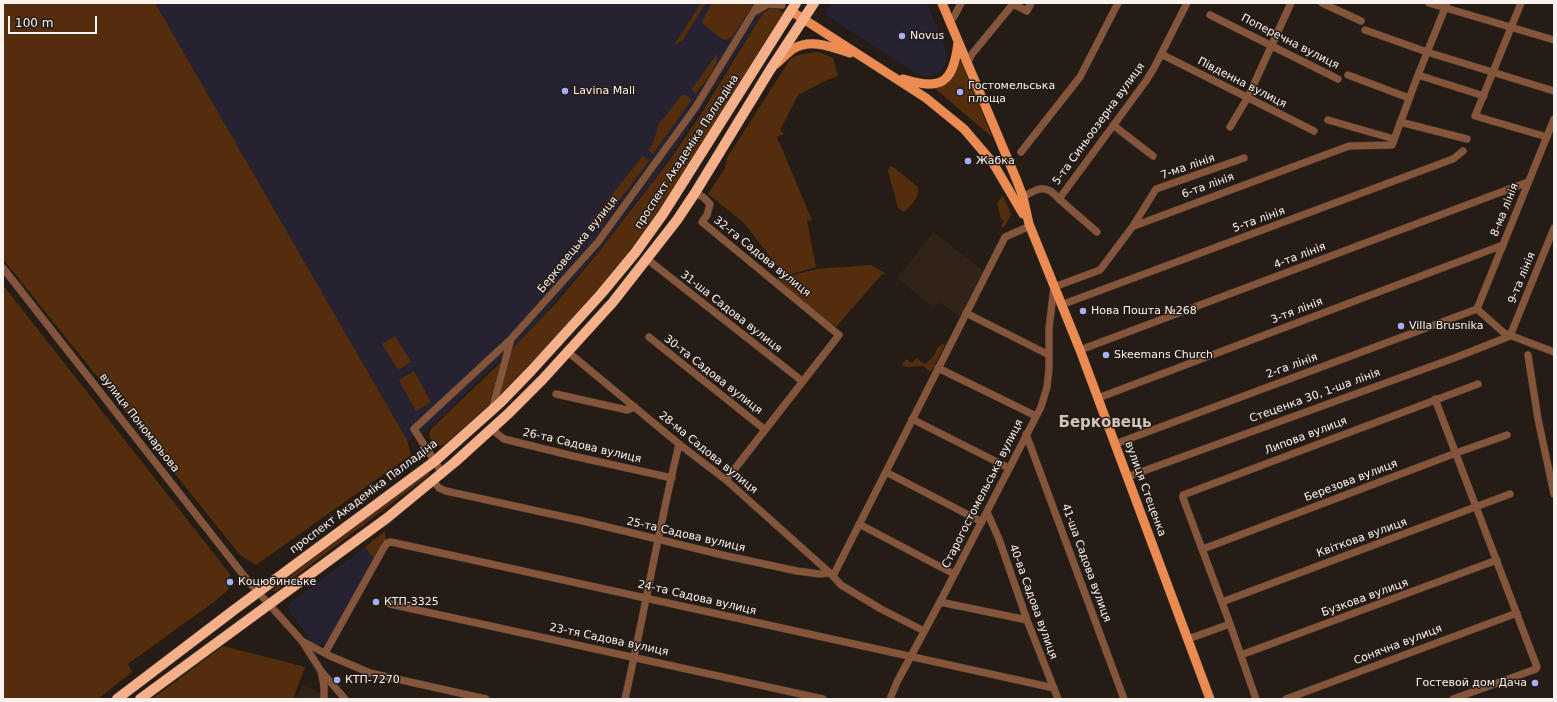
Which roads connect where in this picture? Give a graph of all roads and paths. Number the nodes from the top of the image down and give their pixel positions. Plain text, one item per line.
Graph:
1 (759, 3) edge
2 (814, 3) edge
3 (942, 3) edge
4 (961, 3) edge
5 (1031, 3) edge
6 (1118, 3) edge
7 (1187, 3) edge
8 (1291, 3) edge
9 (1322, 3) edge
10 (1429, 3) edge
11 (1521, 3) edge
12 (787, 6) edge
13 (1446, 6) edge
14 (1210, 15) dead end
15 (750, 17) junction
16 (803, 19) junction
17 (1361, 21) dead end
18 (950, 22) junction
19 (1511, 28) junction
20 (1365, 30) dead end
21 (1554, 40) edge
22 (958, 42) junction
23 (1272, 45) junction
24 (1427, 52) junction
25 (1161, 54) junction
26 (867, 60) junction
27 (967, 64) junction
28 (770, 70) junction
29 (1494, 72) junction
30 (1348, 75) dead end
31 (1418, 75) junction
32 (893, 76) junction
33 (1338, 79) dead end
34 (1554, 91) edge
35 (1484, 96) junction
36 (1248, 97) junction
37 (1409, 98) junction
38 (1554, 119) edge
39 (1328, 120) dead end
40 (1400, 122) junction
41 (1113, 125) junction
42 (1230, 127) dead end
43 (1314, 131) dead end
44 (1547, 138) junction
45 (1467, 139) dead end
46 (1393, 142) junction
47 (1463, 151) dead end
48 (1021, 152) dead end
49 (1153, 156) dead end
50 (1244, 158) dead end
51 (1528, 182) junction
52 (695, 193) junction
53 (1023, 197) junction
54 (1059, 199) junction
55 (1029, 224) junction
56 (1133, 226) junction
57 (1554, 228) edge
58 (1097, 232) dead end
59 (1503, 246) junction
60 (647, 259) junction
61 (3, 268) edge
62 (1054, 287) junction
63 (1061, 305) junction
64 (1477, 309) junction
65 (966, 313) junction
66 (1510, 336) junction
67 (649, 337) dead end
68 (511, 339) junction
69 (1080, 350) junction
70 (568, 352) junction
71 (1554, 352) edge
72 (1049, 355) junction
73 (1528, 355) dead end
74 (938, 368) junction
75 (802, 381) junction
76 (1478, 384) dead end
77 (556, 394) dead end
78 (1098, 398) junction
79 (1436, 399) junction
80 (635, 407) junction
81 (492, 410) junction
82 (1036, 416) junction
83 (912, 419) junction
84 (491, 429) junction
85 (764, 429) junction
86 (1026, 434) junction
87 (1507, 436) dead end
88 (679, 444) junction
89 (1115, 444) junction
90 (1456, 452) junction
91 (435, 461) junction
92 (1009, 468) junction
93 (886, 472) junction
94 (442, 473) junction
95 (1127, 477) junction
96 (672, 478) junction
97 (726, 480) junction
98 (433, 481) junction
99 (1510, 494) dead end
100 (1554, 494) edge
101 (1476, 507) junction
102 (987, 512) junction
103 (982, 522) junction
104 (859, 524) junction
105 (658, 539) junction
106 (1202, 549) junction
107 (1497, 560) junction
108 (954, 574) junction
109 (832, 575) junction
110 (258, 592) junction
111 (645, 597) junction
112 (940, 602) junction
113 (1222, 602) junction
114 (390, 604) dead end
115 (269, 605) junction
116 (1517, 612) junction
117 (1027, 620) junction
118 (1230, 624) junction
119 (924, 631) junction
120 (1188, 639) junction
121 (302, 641) junction
122 (325, 653) junction
123 (1241, 655) junction
124 (635, 657) junction
125 (910, 657) junction
126 (321, 671) junction
127 (1054, 688) junction
128 (117, 699) edge
129 (140, 699) edge
130 (324, 699) edge
131 (344, 699) edge
132 (486, 699) edge
133 (625, 699) edge
134 (823, 699) edge
135 (890, 699) edge
136 (1058, 699) edge
137 (1124, 699) edge
138 (1210, 699) edge
139 (1256, 699) edge
140 (1286, 699) edge
141 (1453, 699) edge

1 - 15 street, Берковецька вулиця
2 - 16 highway
3 - 18 main road
4 - 18 street
5 - 27 street
6 - 48 street
7 - 25 street, 5-та Синьоозерна вулиця
8 - 23 street
9 - 17 street
10 - 13 street
11 - 19 street
12 - 15 street, Берковецька вулиця
12 - 16 main road
12 - 81 highway, проспект Академіка Палладіна
13 - 19 street
13 - 24 street
14 - 23 street, Поперечна вулиця
15 - 68 street, Берковецька вулиця
16 - 26 main road
16 - 28 highway
18 - 22 main road
19 - 21 street
19 - 29 street
20 - 24 street
22 - 27 main road, вулиця Стеценка
22 - 32 main road
23 - 33 street, Поперечна вулиця
23 - 36 street
24 - 29 street
24 - 31 street
25 - 36 street, Південна вулиця
25 - 41 street, 5-та Синьоозерна вулиця
26 - 28 main road
26 - 32 main road
27 - 53 main road, вулиця Стеценка
28 - 52 highway
29 - 34 street
29 - 35 street
30 - 37 street
31 - 35 street
31 - 37 street
32 - 55 main road, вулиця Стеценка
35 - 44 street
36 - 42 street
36 - 43 street, Південна вулиця
37 - 40 street
38 - 44 street, 8-ма лінія
39 - 46 street
40 - 45 street
40 - 46 street
41 - 49 street
41 - 54 street, 5-та Синьоозерна вулиця
44 - 51 street, 8-ма лінія
46 - 56 street, 6-та лінія
47 - 63 street, 5-та лінія
50 - 56 street, 7-ма лінія
51 - 59 street, 8-ма лінія
51 - 69 street, 4-та лінія
52 - 60 highway
52 - 75 street, 32-га Садова вулиця
53 - 54 street, 5-та Синьоозерна вулиця
53 - 55 main road, вулиця Стеценка
54 - 58 street
55 - 62 main road, вулиця Стеценка
55 - 65 street
56 - 62 street
57 - 66 street, 9-та лінія
59 - 64 street, 8-ма лінія
59 - 78 street, 3-тя лінія
60 - 70 highway
60 - 75 street, 31-ша Садова вулиця
61 - 110 street, вулиця Пономарьова
62 - 63 main road, вулиця Стеценка
62 - 72 street, Старогостомельська вулиця
63 - 69 main road, вулиця Стеценка
64 - 66 street
64 - 89 street, 2-га лінія
65 - 72 street
65 - 74 street
66 - 71 street
66 - 95 street, Стеценка 30, 1-ша лінія
67 - 85 street, 30-та Садова вулиця
68 - 81 street
68 - 91 street, Берковецька вулиця
69 - 78 main road, вулиця Стеценка
70 - 80 street, 28-ма Садова вулиця
70 - 84 highway
72 - 82 street, Старогостомельська вулиця
73 - 100 street
74 - 82 street
74 - 83 street
75 - 85 street
76 - 79 street, Липова вулиця
77 - 80 street
78 - 89 main road, вулиця Стеценка
79 - 90 street
79 - 106 street, Липова вулиця
80 - 88 street, 28-ма Садова вулиця
81 - 91 highway, проспект Академіка Палладіна
82 - 86 street, Старогостомельська вулиця
83 - 92 street
83 - 93 street
84 - 94 highway
84 - 96 street, 26-та Садова вулиця
85 - 97 street
86 - 92 street, Старогостомельська вулиця
86 - 137 street, 41-ша Садова вулиця
87 - 90 street, Березова вулиця
88 - 96 street
88 - 97 street, 28-ма Садова вулиця
89 - 95 main road, вулиця Стеценка
90 - 101 street
90 - 106 street, Березова вулиця
91 - 94 street
91 - 110 highway, проспект Академіка Палладіна
92 - 102 street, Старогостомельська вулиця
93 - 103 street
93 - 104 street
94 - 98 highway
95 - 120 main road, вулиця Стеценка
96 - 105 street
97 - 109 street, 28-ма Садова вулиця
98 - 105 street, 25-та Садова вулиця
98 - 115 highway
99 - 101 street, Квіткова вулиця
101 - 107 street
101 - 113 street, Квіткова вулиця
102 - 103 street, Старогостомельська вулиця
102 - 117 street, 40-ва Садова вулиця
103 - 108 street, Старогостомельська вулиця
104 - 108 street
104 - 109 street
105 - 109 street, 25-та Садова вулиця
105 - 111 street
106 - 113 street
107 - 116 street
107 - 123 street, Бузкова вулиця
108 - 112 street, Старогостомельська вулиця
109 - 119 street
110 - 115 street, вулиця Пономарьова
110 - 128 highway, проспект Академіка Палладіна
111 - 122 street, 24-та Садова вулиця
111 - 124 street
111 - 125 street, 24-та Садова вулиця
112 - 117 street
112 - 119 street, Старогостомельська вулиця
113 - 118 street
114 - 124 street, 23-тя Садова вулиця
115 - 121 street, вулиця Пономарьова
115 - 129 highway
116 - 140 street, Сонячна вулиця
116 - 141 street
117 - 127 street, 40-ва Садова вулиця
118 - 120 street
118 - 123 street
119 - 125 street, Старогостомельська вулиця
120 - 138 main road, вулиця Стеценка
121 - 122 street
121 - 126 street
122 - 132 street
123 - 139 street
124 - 133 street
124 - 134 street, 23-тя Садова вулиця
125 - 127 street, 24-та Садова вулиця
125 - 135 street, Старогостомельська вулиця
126 - 130 street
126 - 131 street
127 - 136 street, 40-ва Садова вулиця

